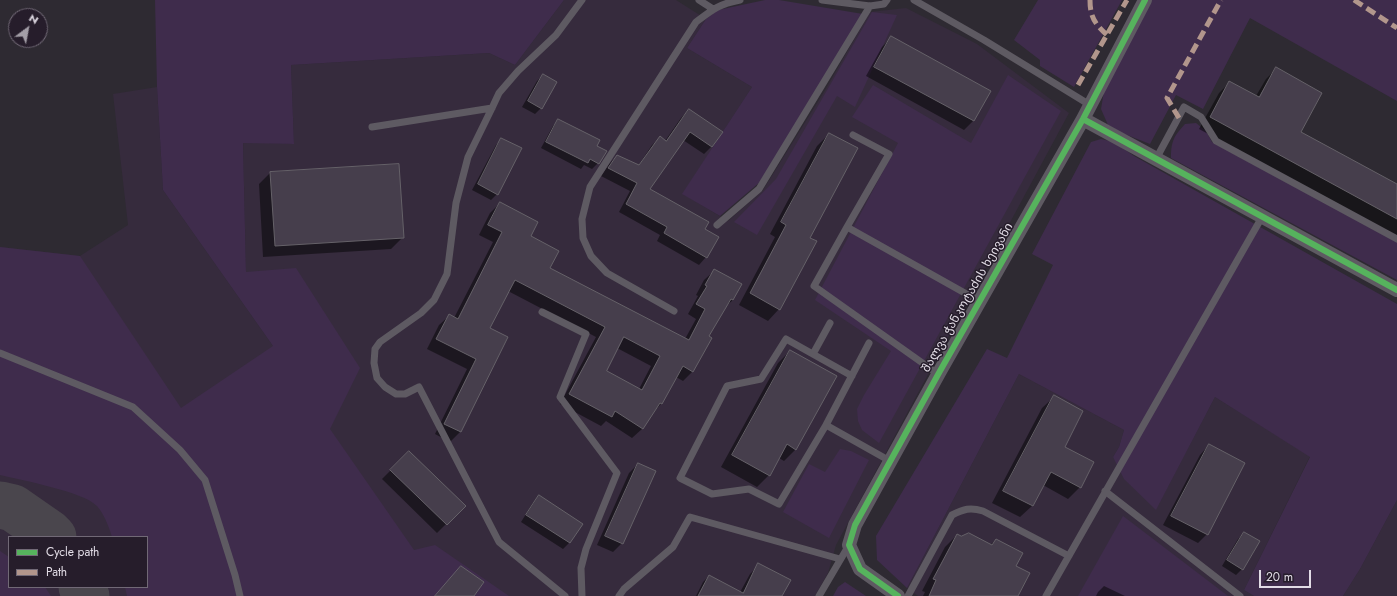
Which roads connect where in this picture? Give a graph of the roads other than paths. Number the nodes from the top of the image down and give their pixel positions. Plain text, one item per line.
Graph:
1 (582, 0) edge
2 (699, 0) edge
3 (740, 0) edge
4 (822, 0) edge
5 (887, 0) edge
6 (914, 0) edge
7 (1145, 0) edge
8 (870, 6) junction
9 (713, 9) junction
10 (1090, 105) junction
11 (492, 108) junction
12 (1083, 119) junction
13 (372, 127) dead end
14 (853, 135) dead end
15 (1156, 159) junction
16 (1262, 217) junction
17 (717, 225) dead end
18 (847, 227) junction
19 (1397, 239) edge
20 (1397, 290) edge
21 (979, 301) junction
22 (674, 311) dead end
23 (542, 312) dead end
24 (830, 323) dead end
25 (869, 343) dead end
26 (0, 353) edge
27 (813, 354) junction
28 (938, 374) junction
29 (852, 376) junction
30 (826, 425) junction
31 (890, 461) junction
32 (1105, 491) junction
33 (849, 545) junction
34 (1068, 556) junction
35 (840, 559) junction
36 (240, 596) edge
37 (565, 596) edge
38 (582, 596) edge
39 (619, 596) edge
40 (819, 596) edge
41 (898, 596) edge
42 (908, 596) edge
43 (1046, 596) edge
44 (1240, 596) edge

1 - 11 lane
2 - 9 lane
3 - 9 lane
4 - 8 lane
5 - 8 lane
6 - 10 lane
7 - 10 street, შალვა ჭანკოტაძის ხეივანი
8 - 17 lane
9 - 22 lane
10 - 12 street, შალვა ჭანკოტაძის ხეივანი
11 - 13 lane
11 - 37 lane
12 - 15 street
12 - 21 street, შალვა ჭანკოტაძის ხეივანი
14 - 18 lane
15 - 16 street
15 - 19 lane
16 - 20 street
16 - 32 lane
18 - 21 lane
18 - 28 lane
21 - 28 street, შალვა ჭანკოტაძის ხეივანი
23 - 38 lane
24 - 27 lane
25 - 29 lane
26 - 36 lane
27 - 29 lane
27 - 30 lane
28 - 31 street, შალვა ჭანკოტაძის ხეივანი
29 - 30 lane
30 - 31 lane
31 - 33 street, შალვა ჭანკოტაძის ხეივანი
32 - 34 lane
32 - 44 lane
33 - 35 lane
33 - 41 street
34 - 42 lane
34 - 43 lane
35 - 39 lane
35 - 40 lane

